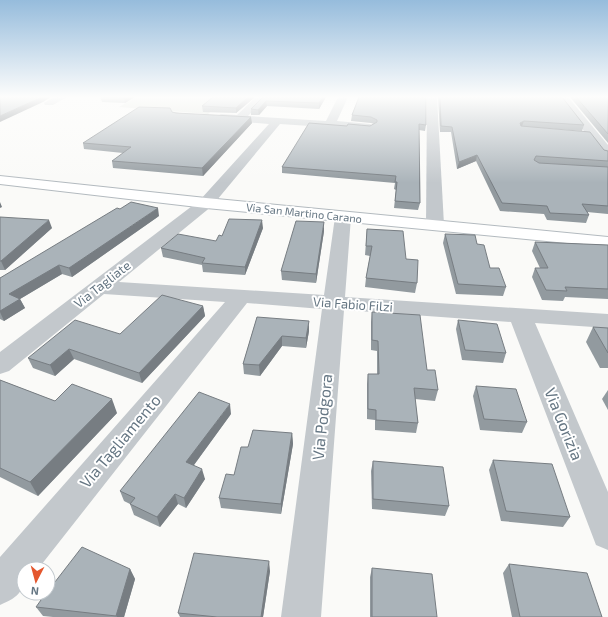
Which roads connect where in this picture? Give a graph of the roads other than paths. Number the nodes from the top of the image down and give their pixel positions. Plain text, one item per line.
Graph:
1 (273, 126) edge
2 (354, 126) edge
3 (433, 126) edge
4 (586, 126) edge
5 (370, 127) edge
6 (608, 153) edge
7 (3, 182) edge
8 (206, 203) junction
9 (343, 217) junction
10 (435, 225) junction
11 (608, 242) edge
12 (98, 287) junction
13 (241, 297) junction
14 (334, 302) junction
15 (520, 316) junction
16 (608, 321) edge
17 (0, 365) edge
18 (608, 533) edge
19 (0, 586) edge
20 (301, 617) edge

1 - 8 street, Via Tagliate
2 - 5 street
3 - 10 street
4 - 6 street
7 - 8 street, Via San Martino Carano
8 - 9 street, Via San Martino Carano
8 - 12 street, Via Tagliate
9 - 10 street, Via San Martino Carano
9 - 14 street, Via Podgora
10 - 11 street, Via San Martino Carano
12 - 13 street, Via Fabio Filzi
12 - 17 street, Via Tagliate
13 - 14 street, Via Fabio Filzi
13 - 19 street, Via Tagliamento
14 - 15 street, Via Fabio Filzi
14 - 20 street, Via Podgora
15 - 16 street, Via Fabio Filzi
15 - 18 street, Via Gorizia

